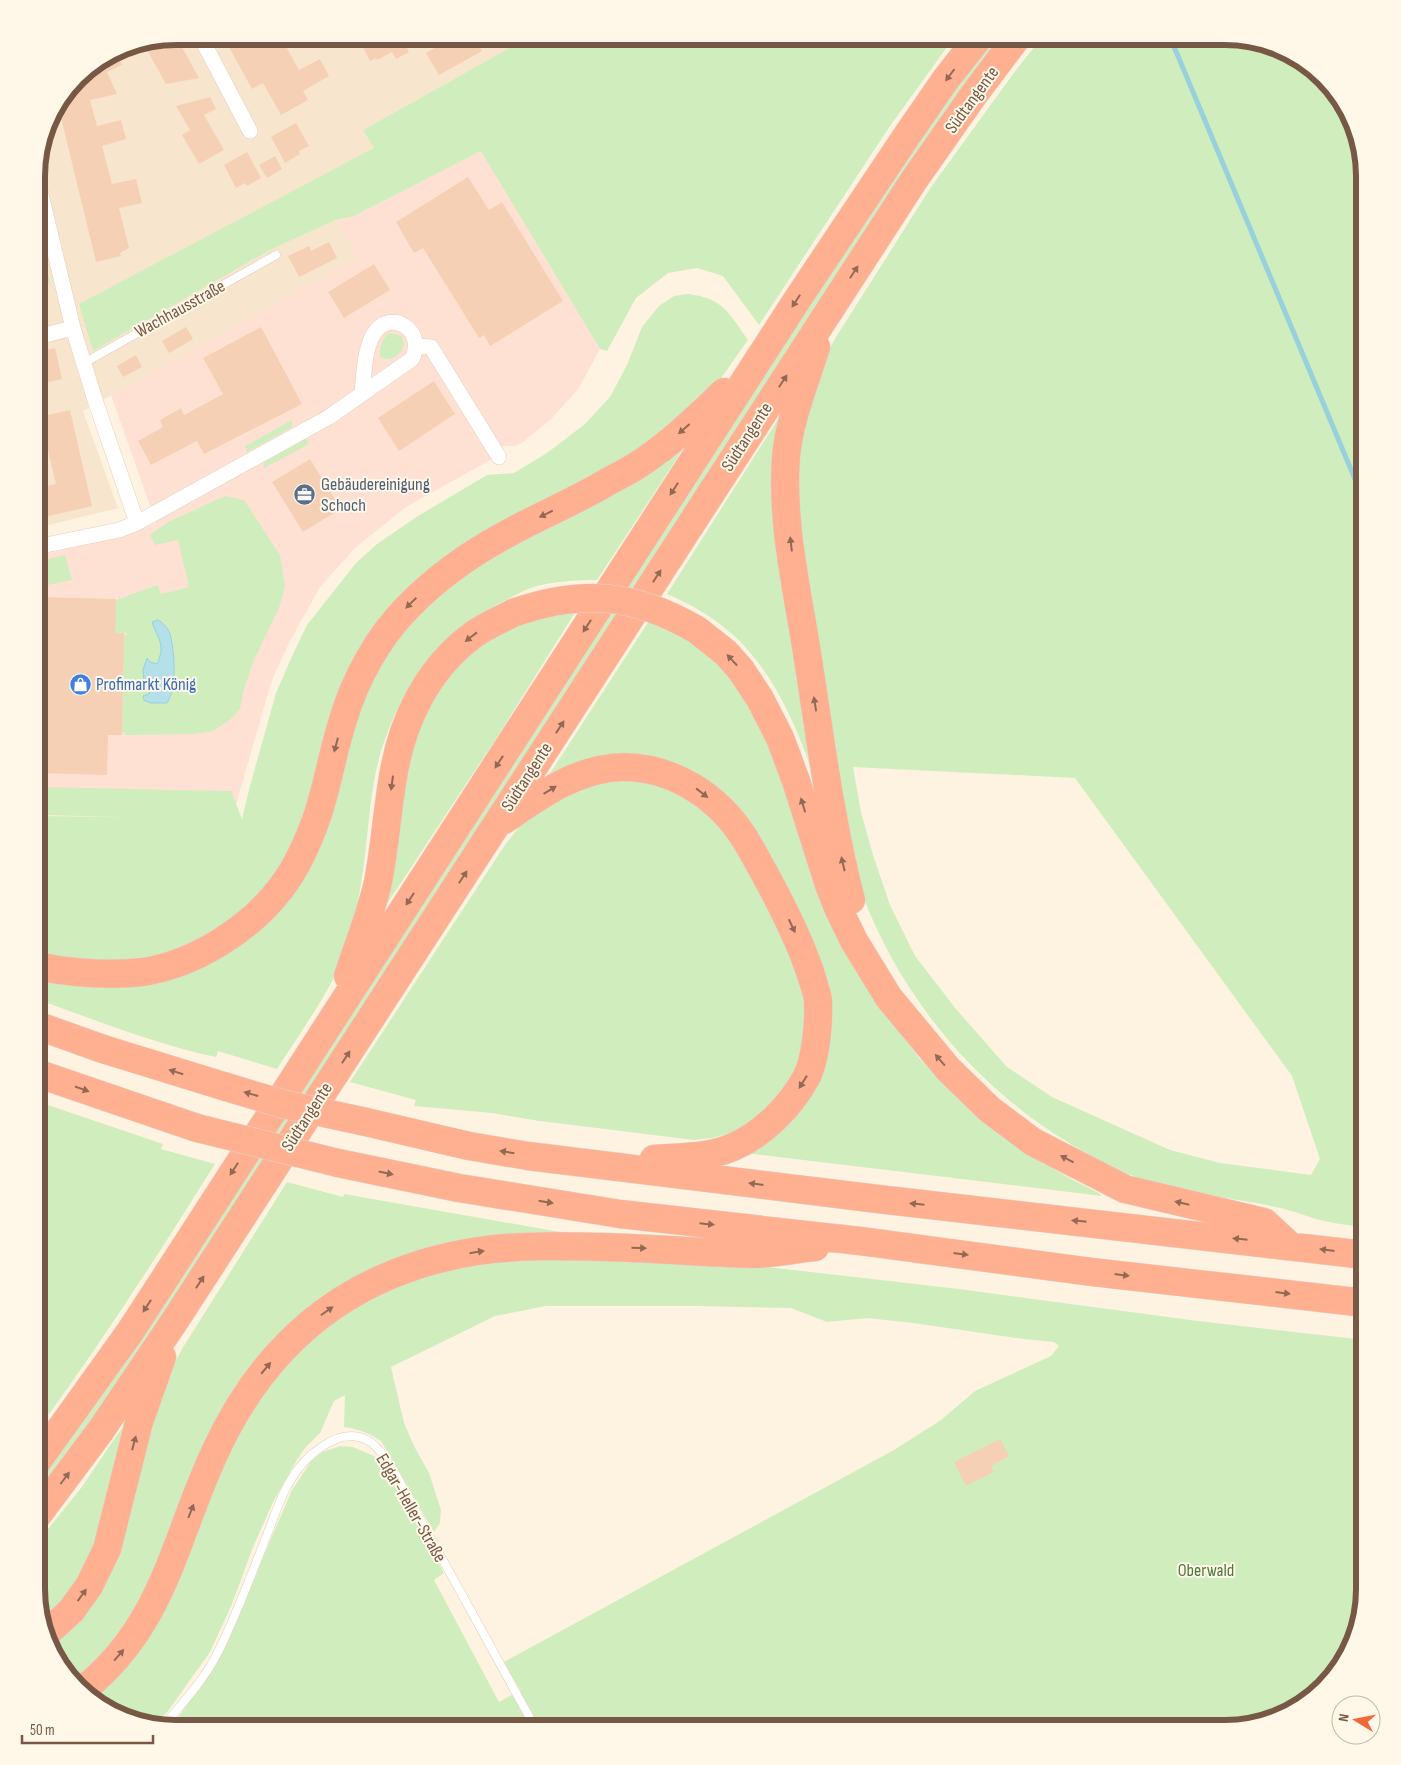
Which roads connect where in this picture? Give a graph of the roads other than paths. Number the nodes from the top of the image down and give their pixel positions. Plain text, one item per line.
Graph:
1 (205, 45) edge
2 (973, 45) edge
3 (1011, 45) edge
4 (250, 131) dead end
5 (45, 211) edge
6 (276, 255) dead end
7 (827, 313) junction
8 (73, 328) junction
9 (45, 335) edge
10 (416, 346) junction
11 (758, 360) junction
12 (84, 363) junction
13 (362, 393) junction
14 (499, 457) dead end
15 (137, 523) junction
16 (45, 546) edge
17 (495, 827) junction
18 (868, 962) junction
19 (45, 968) edge
20 (337, 1011) junction
21 (45, 1028) edge
22 (45, 1076) edge
23 (590, 1164) junction
24 (860, 1241) junction
25 (1289, 1245) junction
26 (1356, 1253) edge
27 (1356, 1302) edge
28 (174, 1322) junction
29 (45, 1450) edge
30 (45, 1505) edge
31 (51, 1629) edge
32 (88, 1686) edge
33 (169, 1720) edge
34 (531, 1720) edge

1 - 4 street
2 -> 11 highway, Südtangente
7 -> 3 highway, Südtangente
5 - 8 street
6 - 12 lane, Wachhausstraße
17 -> 7 highway, Südtangente
18 -> 7 highway
8 - 9 street
8 - 12 street
10 - 13 street
10 - 13 street
10 - 14 street
11 -> 19 highway
11 -> 20 highway, Südtangente
12 - 15 street
13 - 15 street
15 - 16 street
17 -> 23 highway
28 -> 17 highway, Südtangente
18 -> 20 highway, bridge
25 -> 18 highway
20 -> 29 highway, Südtangente
23 -> 21 highway, bridge
22 -> 24 highway, bridge
25 -> 23 highway
24 -> 27 highway
32 -> 24 highway
26 -> 25 highway
30 -> 28 highway, Südtangente
31 -> 28 highway
33 - 34 lane, Edgar-Heller-Straße

